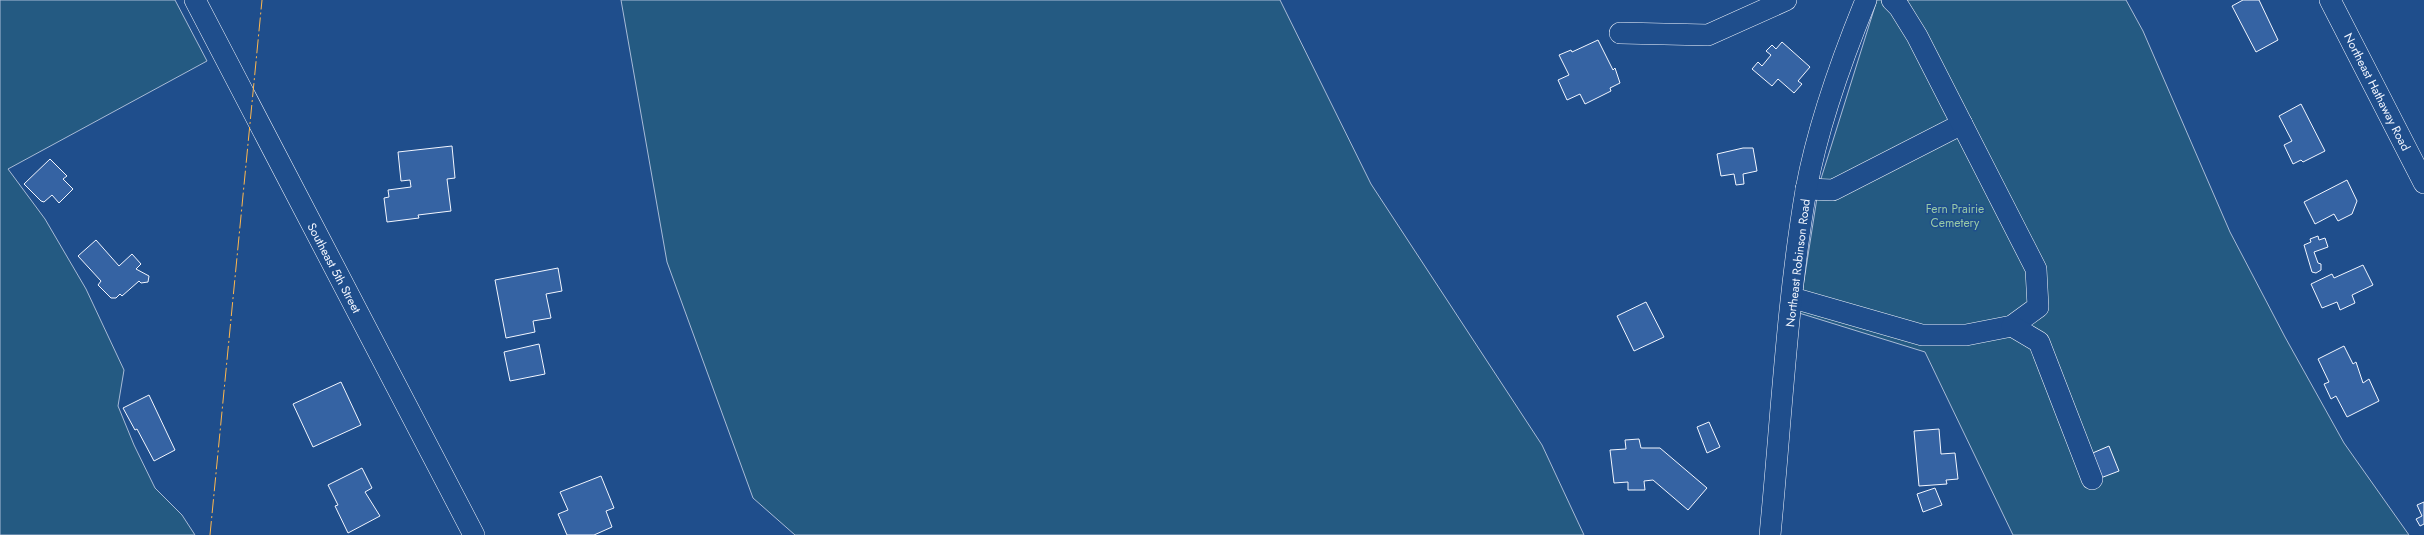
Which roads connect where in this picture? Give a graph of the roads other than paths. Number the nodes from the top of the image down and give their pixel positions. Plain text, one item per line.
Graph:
1 (195, 0) edge
2 (1786, 0) edge
3 (1866, 0) edge
4 (1892, 0) edge
5 (2330, 0) edge
6 (1620, 33) dead end
7 (1962, 124) junction
8 (2424, 183) edge
9 (1806, 189) junction
10 (1793, 298) junction
11 (2038, 308) junction
12 (2012, 326) junction
13 (2039, 342) junction
14 (2092, 480) dead end
15 (474, 535) edge
16 (1770, 535) edge

1 - 15 street, Southeast 5th Street
2 - 6 street
3 - 9 street, Northeast Robinson Road
4 - 7 street
5 - 8 street, Northeast Hathaway Road
7 - 9 street
7 - 11 street
9 - 10 street, Northeast Robinson Road
10 - 12 street
10 - 16 street, Northeast Robinson Road
11 - 12 street
11 - 13 street
12 - 13 street
13 - 14 street

